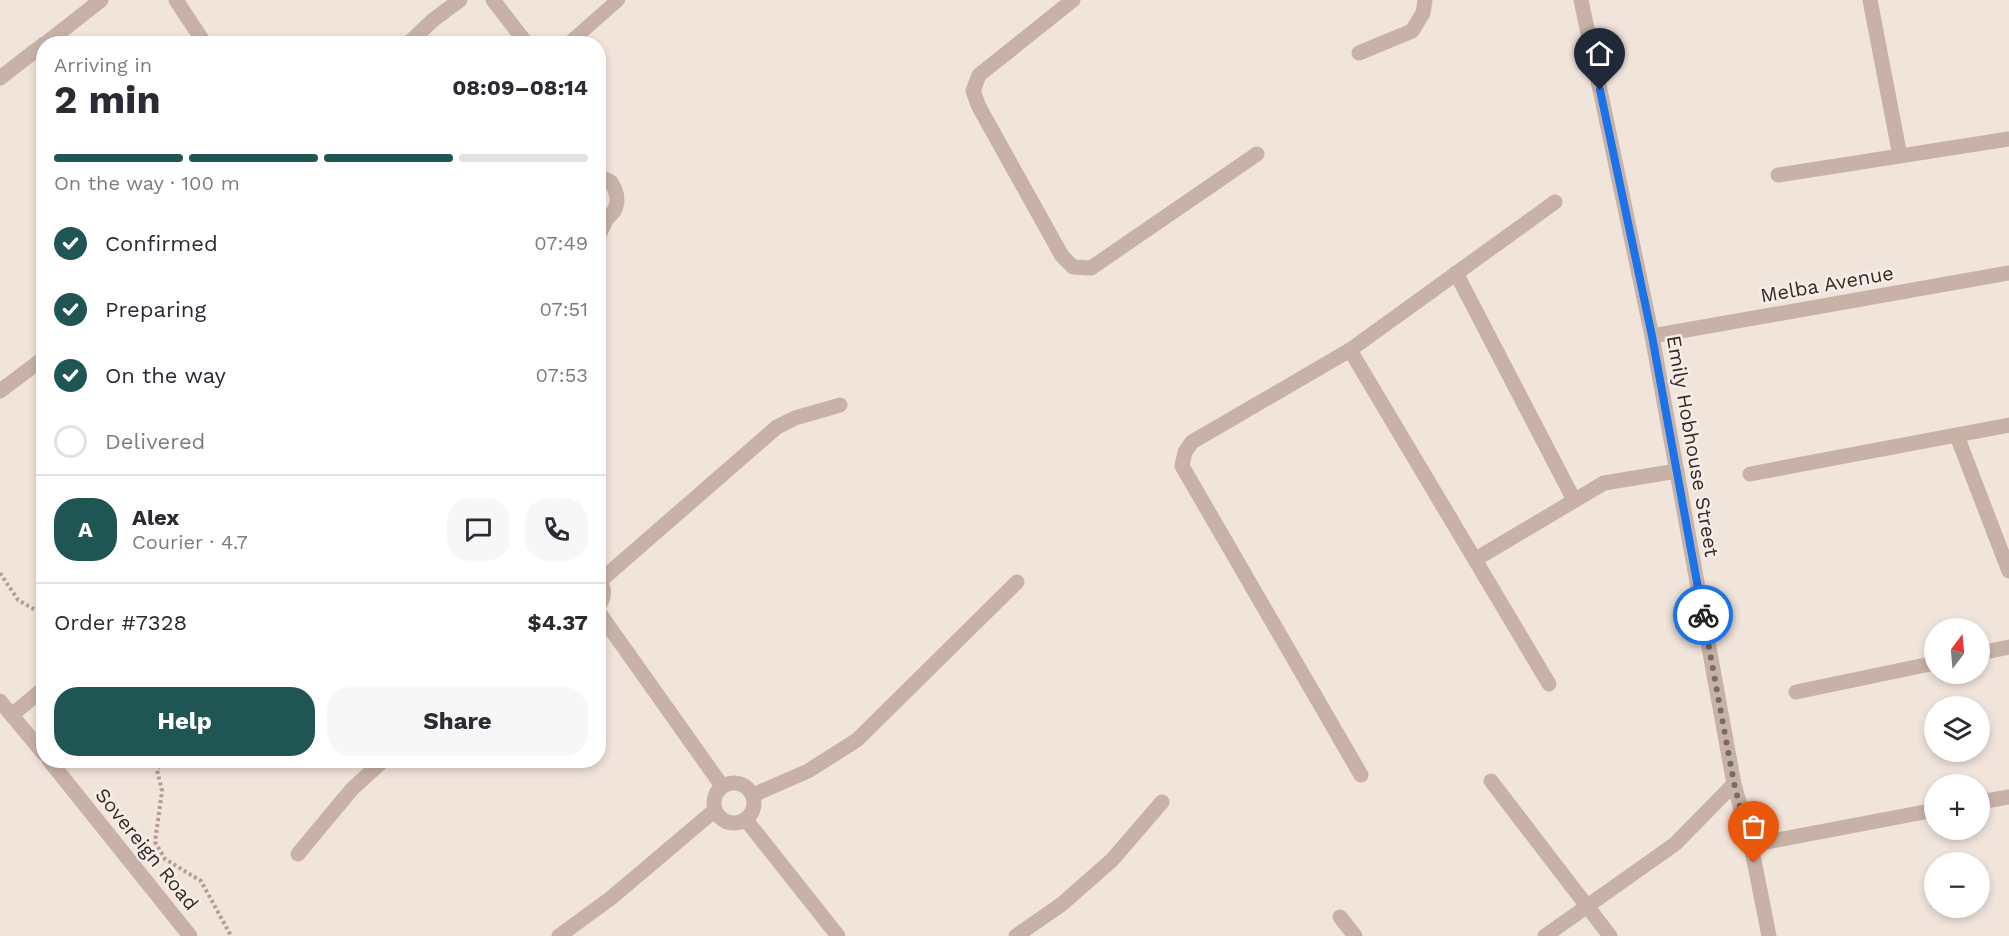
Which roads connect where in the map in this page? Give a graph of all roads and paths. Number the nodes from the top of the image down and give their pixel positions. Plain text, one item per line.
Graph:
1 (101, 0) edge
2 (176, 0) edge
3 (460, 0) edge
4 (493, 0) edge
5 (618, 0) edge
6 (1073, 0) edge
7 (1425, 0) edge
8 (1581, 0) edge
9 (1870, 0) edge
10 (54, 36) edge
11 (200, 36) edge
12 (416, 36) edge
13 (521, 36) edge
14 (577, 36) edge
15 (36, 50) edge
16 (1359, 53) dead end
17 (0, 78) edge
18 (2009, 139) edge
19 (1257, 154) dead end
20 (1900, 156) junction
21 (1778, 175) dead end
22 (606, 180) edge
23 (1555, 202) dead end
24 (606, 218) edge
25 (1456, 273) junction
26 (2009, 273) edge
27 (1652, 336) junction
28 (1350, 350) junction
29 (36, 364) edge
30 (0, 391) edge
31 (840, 405) dead end
32 (2009, 425) edge
33 (1957, 436) junction
34 (1677, 471) junction
35 (1750, 474) dead end
36 (1574, 500) junction
37 (1476, 559) junction
38 (2009, 571) edge
39 (0, 573) edge
40 (606, 574) edge
41 (1017, 582) dead end
42 (36, 610) edge
43 (606, 620) edge
44 (2009, 647) edge
45 (1990, 651) edge
46 (1924, 665) edge
47 (1549, 684) dead end
48 (1796, 692) dead end
49 (36, 695) edge
50 (0, 701) edge
51 (12, 715) junction
52 (36, 744) edge
53 (59, 768) edge
54 (158, 768) edge
55 (375, 768) edge
56 (1361, 775) dead end
57 (1491, 781) dead end
58 (1734, 783) junction
59 (722, 786) junction
60 (753, 795) junction
61 (2009, 796) edge
62 (1990, 800) edge
63 (1162, 802) dead end
64 (715, 810) junction
65 (1924, 812) edge
66 (746, 820) junction
67 (1750, 845) junction
68 (298, 854) dead end
69 (1588, 906) junction
70 (1340, 916) dead end
71 (190, 936) edge
72 (231, 936) edge
73 (559, 936) edge
74 (838, 936) edge
75 (1016, 936) edge
76 (1355, 936) edge
77 (1545, 936) edge
78 (1610, 936) edge
79 (1769, 936) edge

1 - 10 street
2 - 11 street
3 - 12 street
4 - 13 street
5 - 14 lane
6 - 19 street
7 - 16 street
8 - 27 street, Emily Hobhouse Street
9 - 20 street
15 - 17 street
18 - 20 street
20 - 21 street
22 - 24 street
23 - 25 street
25 - 28 street
25 - 36 street
26 - 27 street, Melba Avenue
27 - 34 street, Emily Hobhouse Street
28 - 37 street
28 - 56 street
29 - 30 street
31 - 40 street
32 - 33 street
33 - 35 street
33 - 38 street
34 - 36 street
34 - 58 street, Emily Hobhouse Street
36 - 37 street
37 - 47 street
39 - 42 path
41 - 60 street
43 - 59 street
44 - 45 street
46 - 48 street
49 - 51 street
50 - 51 street
51 - 52 street
53 - 71 street, Sovereign Road
54 - 72 path
55 - 68 street
57 - 69 street
58 - 67 street, Emily Hobhouse Street
58 - 69 street
59 - 60 street
59 - 64 street
60 - 66 street
61 - 62 street
63 - 75 street
64 - 66 street
64 - 73 street
65 - 67 street
66 - 74 street
67 - 79 street, Emily Hobhouse Street
69 - 77 street
69 - 78 street
70 - 76 street

